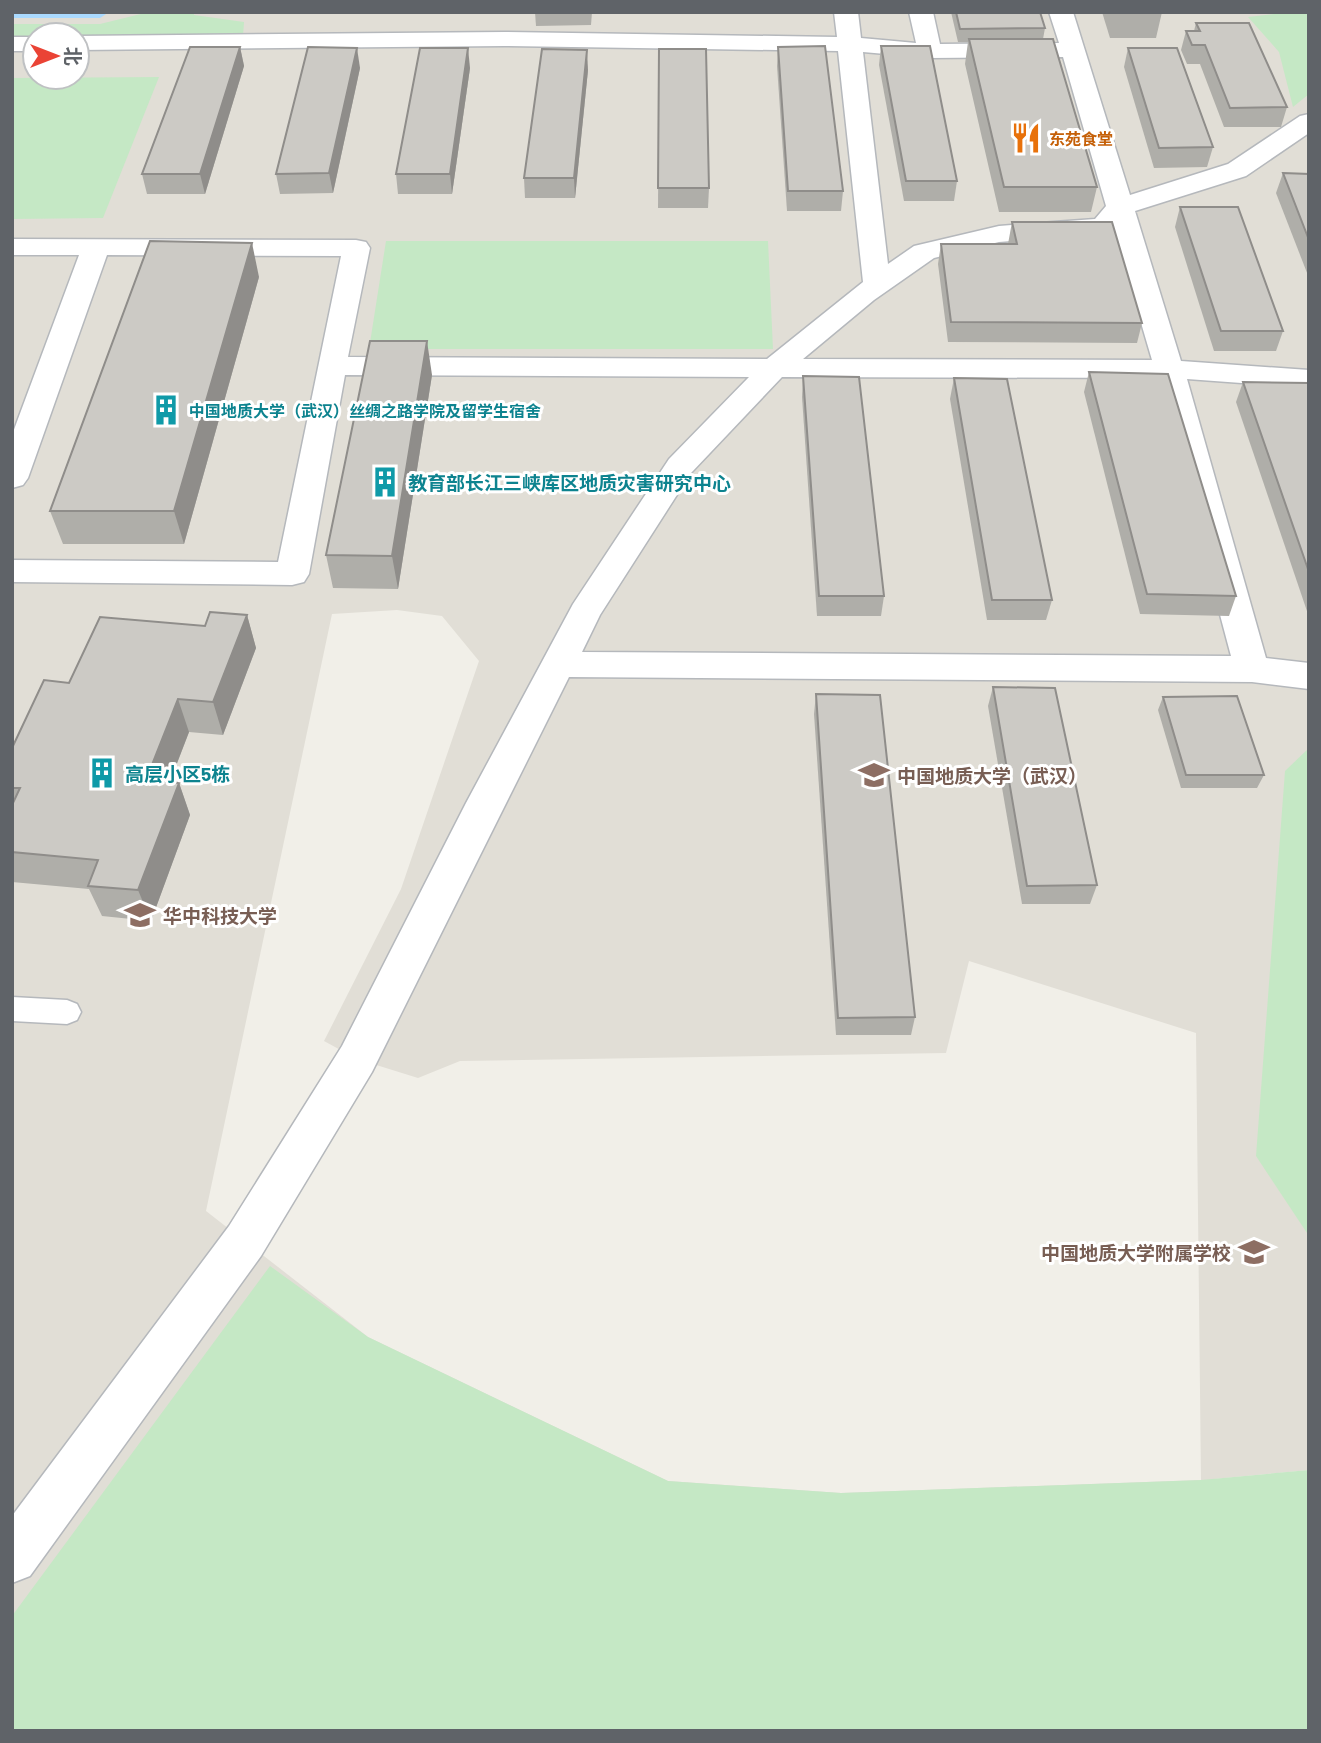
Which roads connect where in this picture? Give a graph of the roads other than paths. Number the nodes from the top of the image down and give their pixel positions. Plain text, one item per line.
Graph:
1 (507, 12) edge
2 (846, 12) edge
3 (921, 12) edge
4 (1061, 12) edge
5 (504, 39) junction
6 (91, 42) edge
7 (850, 44) junction
8 (1073, 50) junction
9 (930, 51) junction
10 (1309, 121) edge
11 (1120, 207) junction
12 (12, 247) edge
13 (96, 247) junction
14 (877, 285) junction
15 (332, 366) junction
16 (776, 366) junction
17 (1169, 369) junction
18 (1309, 379) edge
19 (12, 478) edge
20 (12, 571) edge
21 (558, 664) junction
22 (1252, 669) junction
23 (1309, 676) edge
24 (12, 1009) edge
25 (66, 1012) dead end
26 (12, 1558) edge

1 - 5 street
2 - 7 street
3 - 9 street
4 - 8 street
5 - 6 street
5 - 7 street
7 - 9 street
7 - 14 street
8 - 9 street
8 - 11 street
10 - 11 street
11 - 14 street
11 - 17 street
12 - 13 street
13 - 15 street
13 - 19 street
14 - 16 street
15 - 16 street
15 - 20 street
16 - 17 street
16 - 21 street
17 - 18 street
17 - 22 street
21 - 22 street
21 - 26 street
22 - 23 street
24 - 25 lane

